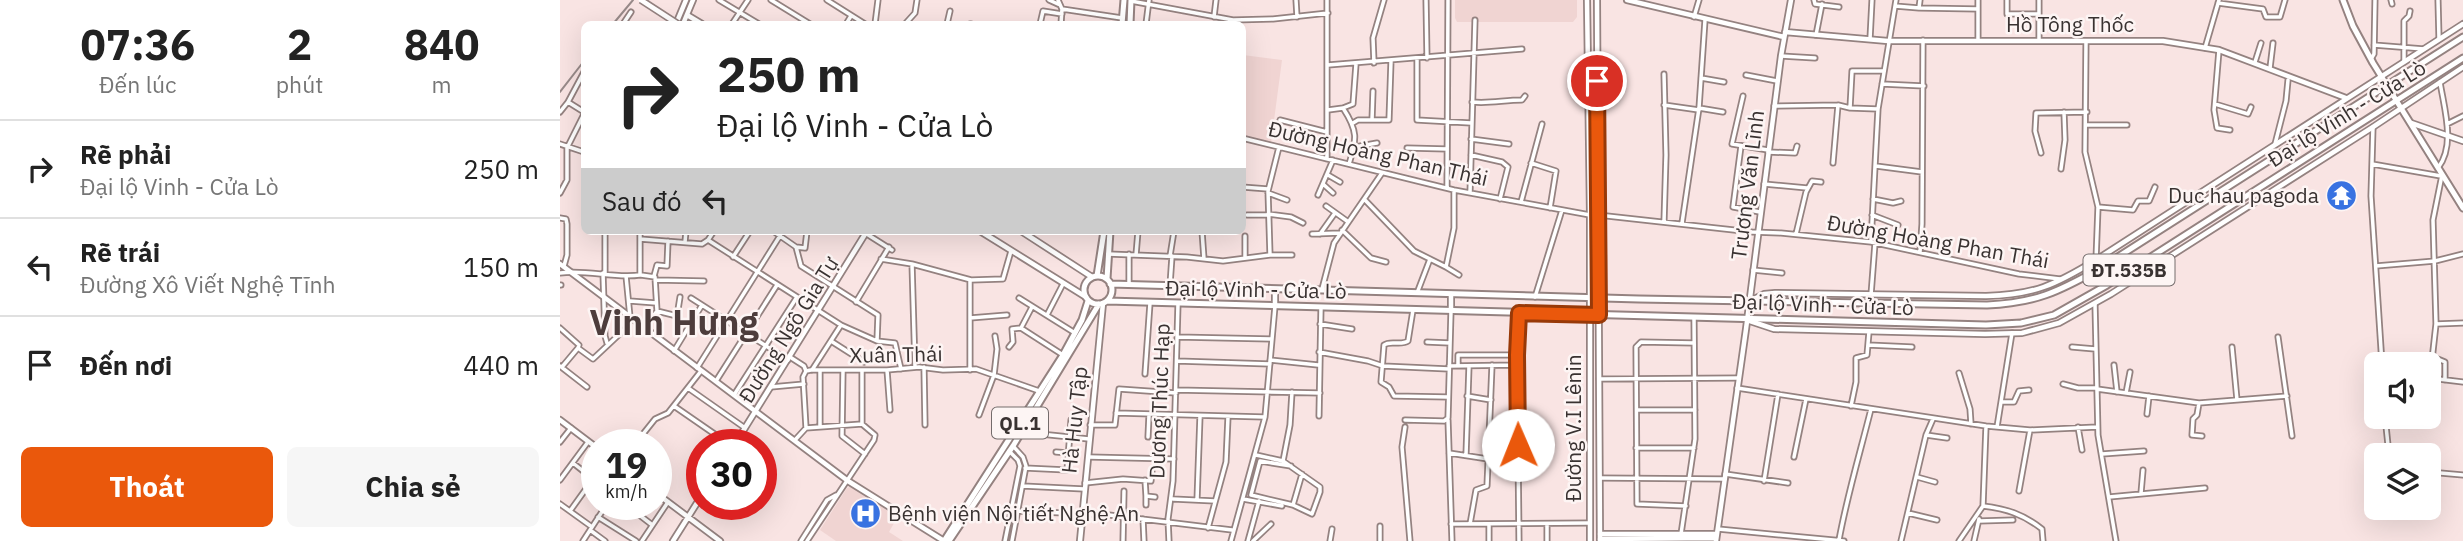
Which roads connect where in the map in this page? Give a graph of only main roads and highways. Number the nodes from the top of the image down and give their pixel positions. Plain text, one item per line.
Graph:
1 (641, 0) edge
2 (686, 0) edge
3 (693, 0) edge
4 (1129, 0) edge
5 (1587, 0) edge
6 (1597, 0) edge
7 (1627, 0) edge
8 (1791, 0) edge
9 (2343, 0) edge
10 (1635, 1) edge
11 (687, 15) junction
12 (674, 21) edge
13 (680, 21) edge
14 (682, 21) edge
15 (697, 21) edge
16 (1122, 21) edge
17 (1130, 21) edge
18 (2463, 24) edge
19 (1784, 35) junction
20 (2463, 37) edge
21 (2463, 58) edge
22 (2463, 67) edge
23 (2381, 75) junction
24 (2387, 85) junction
25 (2346, 98) junction
26 (2396, 101) junction
27 (2401, 108) junction
28 (2410, 122) junction
29 (2463, 141) edge
30 (2463, 208) edge
31 (863, 235) edge
32 (986, 235) edge
33 (1027, 235) edge
34 (1104, 235) edge
35 (1110, 235) edge
36 (1105, 252) junction
37 (562, 266) edge
38 (1094, 276) junction
39 (1109, 282) junction
40 (1275, 290) junction
41 (1451, 294) junction
42 (1557, 297) junction
43 (1590, 298) junction
44 (1599, 298) junction
45 (1087, 299) junction
46 (1628, 299) junction
47 (1749, 302) junction
48 (1103, 303) junction
49 (1275, 306) junction
50 (1451, 311) junction
51 (1557, 313) junction
52 (1590, 314) junction
53 (1599, 315) junction
54 (1627, 316) junction
55 (1747, 320) junction
56 (757, 411) junction
57 (560, 420) edge
58 (744, 429) edge
59 (581, 436) edge
60 (672, 505) edge
61 (968, 509) junction
62 (686, 517) edge
63 (686, 520) edge
64 (690, 520) edge
65 (1590, 523) junction
66 (1600, 523) junction
67 (1717, 536) edge
68 (1600, 538) edge
69 (1633, 540) edge
70 (673, 541) edge
71 (720, 541) edge
72 (946, 541) edge
73 (1080, 541) edge
74 (1590, 541) edge

1 - 12 main road, bridge
2 - 13 main road
3 - 11 main road
4 - 16 main road
4 - 17 main road
5 - 43 main road, Đường V.I Lênin
6 - 44 main road, Đường V.I Lênin
7 - 10 main road, Hồ Tông Thốc
8 - 19 main road, Trương Văn Lĩnh
9 - 23 main road
10 - 19 main road, Hồ Tông Thốc
11 - 14 main road
11 - 15 main road
18 - 23 main road
19 - 25 main road, Hồ Tông Thốc
19 - 47 main road, Trương Văn Lĩnh
20 - 24 main road, Đại lộ Vinh - Cửa Lò / ĐT.535B
21 - 26 main road, Đại lộ Vinh - Cửa Lò / ĐT.535B
22 - 27 main road
23 - 24 main road
23 - 25 main road
24 - 26 main road
24 - 47 main road, Đại lộ Vinh - Cửa Lò / ĐT.535B
25 - 47 main road
26 - 27 main road
26 - 55 main road, Đại lộ Vinh - Cửa Lò / ĐT.535B
27 - 28 main road
27 - 55 main road
28 - 29 main road
28 - 30 main road
31 - 56 main road, Đường Ngô Gia Tự
32 - 45 main road
33 - 38 main road
34 - 36 main road, QL.1
35 - 36 main road, QL.1
36 - 38 main road, QL.1
36 - 39 main road, QL.1
37 - 56 main road
38 - 39 main road
38 - 45 main road, QL.1
39 - 40 main road, Đại lộ Vinh - Cửa Lò
39 - 48 main road, QL.1
40 - 41 main road, Đại lộ Vinh - Cửa Lò
40 - 49 main road
41 - 42 main road, Đại lộ Vinh - Cửa Lò
41 - 50 main road
42 - 43 main road, Đại lộ Vinh - Cửa Lò
42 - 51 main road
43 - 44 main road, Đại lộ Vinh - Cửa Lò
43 - 52 main road, Đường V.I Lênin
44 - 46 main road, Đại lộ Vinh - Cửa Lò
44 - 53 main road, Đường V.I Lênin
45 - 48 main road
45 - 61 main road, QL.1
46 - 47 main road, Đại lộ Vinh - Cửa Lò
46 - 54 main road
47 - 55 main road, Trương Văn Lĩnh
48 - 49 main road, Đại lộ Vinh - Cửa Lò
48 - 61 main road, QL.1
48 - 73 main road, Hà Huy Tập
49 - 50 main road, Đại lộ Vinh - Cửa Lò
50 - 51 main road, Đại lộ Vinh - Cửa Lò
51 - 52 main road, Đại lộ Vinh - Cửa Lò
52 - 53 main road, Đại lộ Vinh - Cửa Lò
52 - 65 main road, Đường V.I Lênin
53 - 54 main road, Đại lộ Vinh - Cửa Lò
53 - 66 main road, Đường V.I Lênin
54 - 55 main road, Đại lộ Vinh - Cửa Lò
55 - 67 main road, Trương Văn Lĩnh
56 - 58 main road, Đường Ngô Gia Tự
56 - 72 main road
57 - 59 main road
60 - 62 main road
61 - 72 main road, QL.1
63 - 70 main road
64 - 71 main road
65 - 66 main road
65 - 74 main road, Đường V.I Lênin
66 - 68 main road, Đường V.I Lênin
67 - 68 main road
67 - 69 main road
68 - 69 main road

